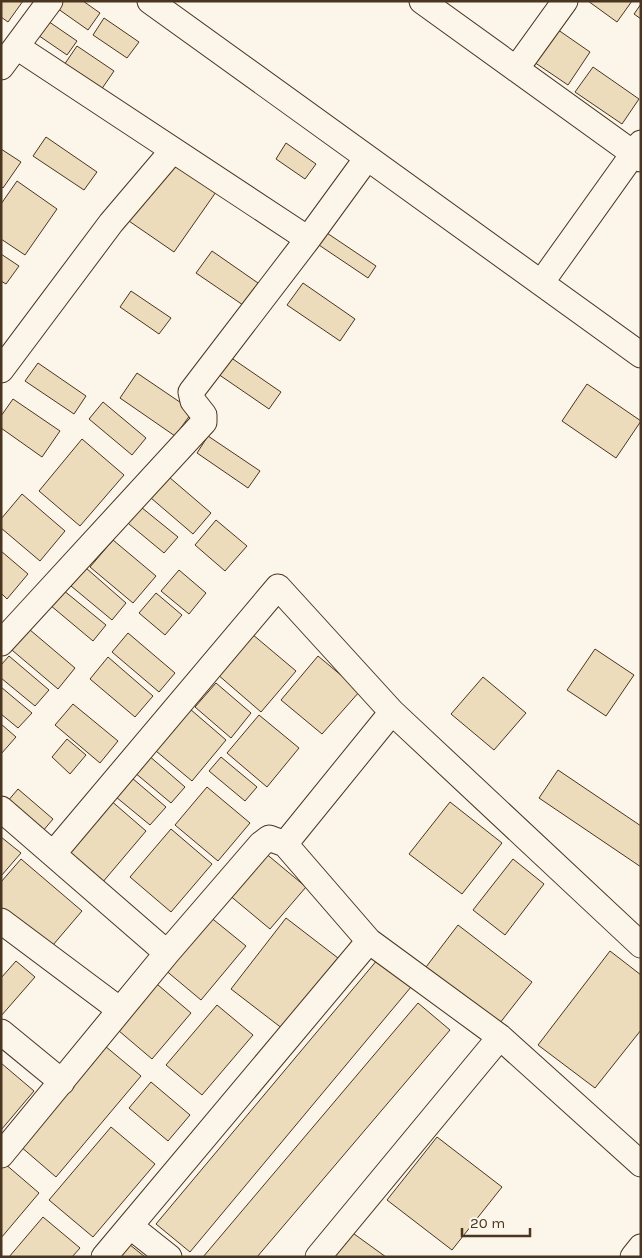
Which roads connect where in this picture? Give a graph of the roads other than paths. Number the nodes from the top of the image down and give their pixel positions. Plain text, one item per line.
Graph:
1 (50, 1) edge
2 (150, 1) edge
3 (422, 1) edge
4 (565, 1) edge
5 (17, 47) junction
6 (1, 67) edge
7 (516, 69) junction
8 (173, 150) junction
9 (638, 152) edge
10 (367, 158) junction
11 (308, 239) junction
12 (541, 283) junction
13 (641, 355) edge
14 (1, 370) edge
15 (1, 643) edge
16 (392, 712) junction
17 (1, 809) edge
18 (285, 844) junction
19 (53, 854) junction
20 (1, 921) edge
21 (369, 941) junction
22 (641, 945) edge
23 (167, 953) junction
24 (120, 1010) junction
25 (1, 1032) edge
26 (500, 1037) junction
27 (62, 1082) junction
28 (1, 1155) edge
29 (641, 1164) edge
30 (130, 1226) junction
31 (641, 1246) edge
32 (104, 1257) edge
33 (169, 1257) edge
34 (318, 1257) edge
35 (634, 1257) edge

1 - 5 street
2 - 10 street
3 - 7 street
4 - 7 street
5 - 6 street
5 - 8 street
7 - 9 street
8 - 11 street
8 - 14 street
9 - 12 street
10 - 11 street
10 - 12 street
11 - 15 street
12 - 13 street
16 - 18 street
16 - 19 street
16 - 22 street
17 - 19 street
18 - 21 street
18 - 23 street
19 - 23 street
20 - 24 street
21 - 26 street
21 - 30 street
23 - 24 street
24 - 27 street
25 - 27 street
26 - 29 street
26 - 34 street
27 - 28 street
30 - 32 street
30 - 33 street
31 - 35 street

